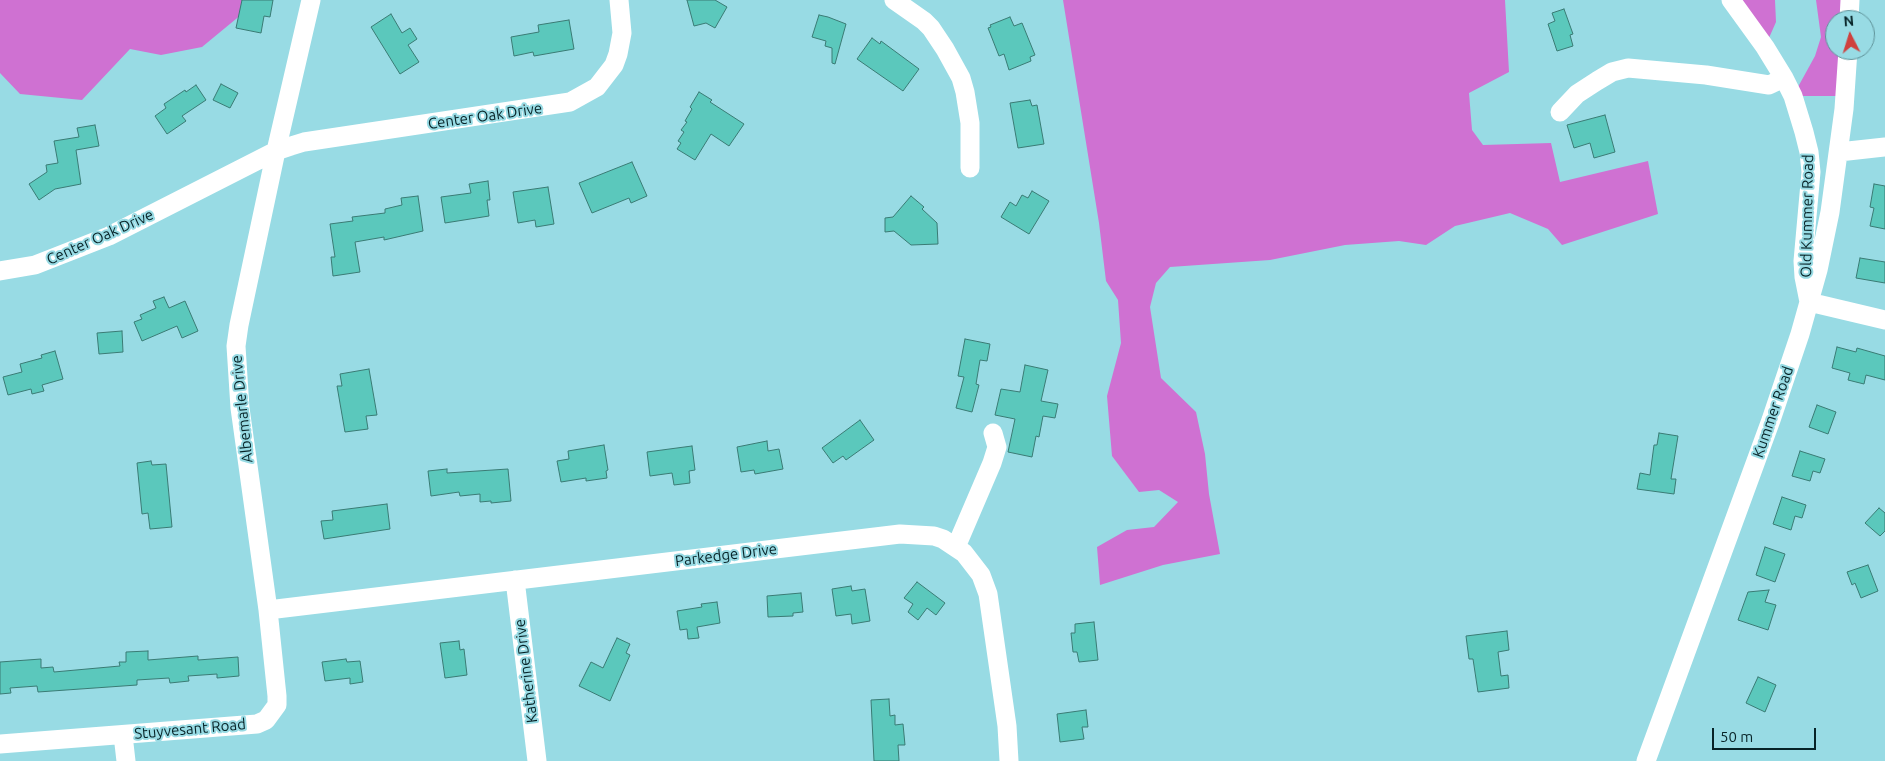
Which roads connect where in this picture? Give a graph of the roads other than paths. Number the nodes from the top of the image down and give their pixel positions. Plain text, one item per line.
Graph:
1 (311, 0) edge
2 (619, 0) edge
3 (894, 0) edge
4 (1731, 0) edge
5 (1847, 60) edge
6 (1784, 78) junction
7 (1560, 112) dead end
8 (1885, 147) edge
9 (276, 151) junction
10 (1839, 152) junction
11 (970, 168) dead end
12 (0, 271) edge
13 (1809, 302) junction
14 (1885, 320) edge
15 (993, 433) dead end
16 (956, 547) junction
17 (515, 580) junction
18 (268, 610) junction
19 (123, 735) junction
20 (0, 744) edge
21 (126, 761) edge
22 (537, 761) edge
23 (1009, 761) edge
24 (1646, 761) edge

1 - 9 street
2 - 9 street, Center Oak Drive
3 - 11 street
4 - 6 street, Old Kummer Road
5 - 10 street, Kummer Road
6 - 7 street
6 - 13 street, Old Kummer Road
8 - 10 street
9 - 12 street, Center Oak Drive
9 - 18 street, Albemarle Drive
10 - 13 street, Kummer Road
13 - 14 street
13 - 24 street, Kummer Road
15 - 16 street
16 - 17 street, Parkedge Drive
16 - 23 street, Parkedge Drive
17 - 18 street, Parkedge Drive
17 - 22 street, Katherine Drive
18 - 19 street, Stuyvesant Road
19 - 20 street, Stuyvesant Road
19 - 21 street

